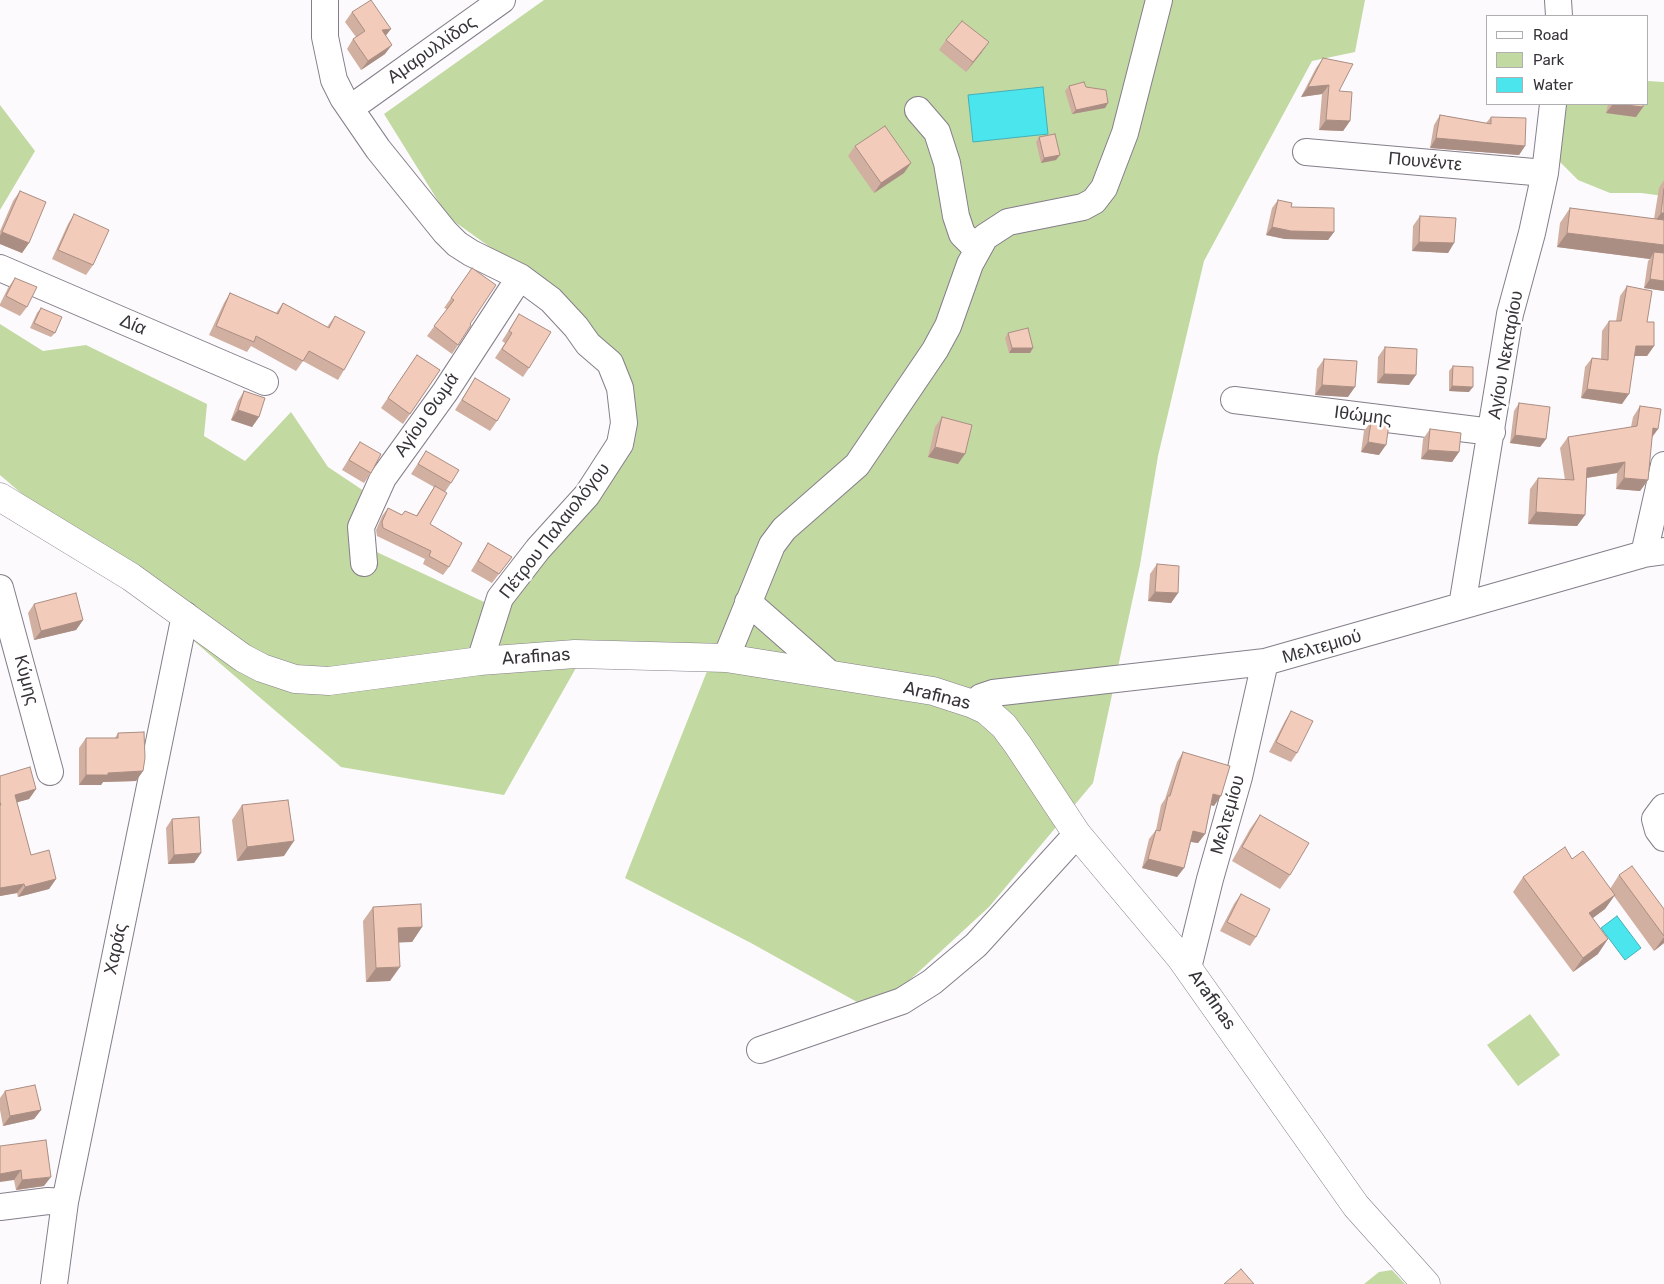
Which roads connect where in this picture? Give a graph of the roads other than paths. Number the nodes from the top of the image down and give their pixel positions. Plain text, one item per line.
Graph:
1 (325, 0) edge
2 (502, 0) edge
3 (1159, 0) edge
4 (1558, 0) edge
5 (1559, 15) edge
6 (334, 80) junction
7 (362, 100) junction
8 (1553, 105) edge
9 (918, 110) dead end
10 (378, 149) junction
11 (1306, 152) dead end
12 (1545, 173) junction
13 (977, 249) junction
14 (0, 268) edge
15 (520, 278) junction
16 (265, 382) dead end
17 (1234, 400) dead end
18 (1492, 432) junction
19 (1664, 465) edge
20 (0, 497) edge
21 (1654, 553) edge
22 (364, 563) dead end
23 (0, 588) edge
24 (748, 602) junction
25 (1462, 606) junction
26 (185, 615) junction
27 (726, 658) junction
28 (480, 661) junction
29 (1265, 662) junction
30 (11, 665) edge
31 (830, 674) junction
32 (973, 704) junction
33 (50, 772) dead end
34 (1664, 807) edge
35 (1077, 834) junction
36 (1664, 838) edge
37 (1188, 968) junction
38 (760, 1050) dead end
39 (65, 1202) junction
40 (0, 1207) edge
41 (54, 1284) edge
42 (1426, 1284) edge

1 - 6 street, Πέτρου Παλαιολόγου
2 - 7 street, Αμαρυλλίδος
3 - 13 street
4 - 5 street
6 - 7 street
6 - 10 street, Πέτρου Παλαιολόγου
7 - 10 street
8 - 12 street, Αγίου Νεκταρίου
9 - 13 street
10 - 15 street, Πέτρου Παλαιολόγου
11 - 12 street, Πουνέντε
12 - 18 street, Αγίου Νεκταρίου
13 - 24 street
14 - 16 street, Δία
15 - 22 street, Αγίου Θωμά
15 - 28 street, Πέτρου Παλαιολόγου
17 - 18 street, Ιθώμης
18 - 25 street, Αγίου Νεκταρίου
19 - 21 street
20 - 26 main road, Arafinas
21 - 25 street, Μελτεμιού
23 - 30 street, Κύμης
24 - 27 street
24 - 31 street
25 - 29 street, Μελτεμιού
26 - 28 main road, Arafinas
26 - 39 street, Χαράς
27 - 28 main road, Arafinas
27 - 31 main road, Arafinas
29 - 32 street, Μελτεμιού
29 - 37 street, Μελτεμίου
30 - 33 street, Κύμης
31 - 32 main road, Arafinas
32 - 35 main road, Arafinas
34 - 36 street
35 - 37 main road, Arafinas
35 - 38 street
37 - 42 main road, Arafinas
39 - 40 street
39 - 41 street, Χαράς

